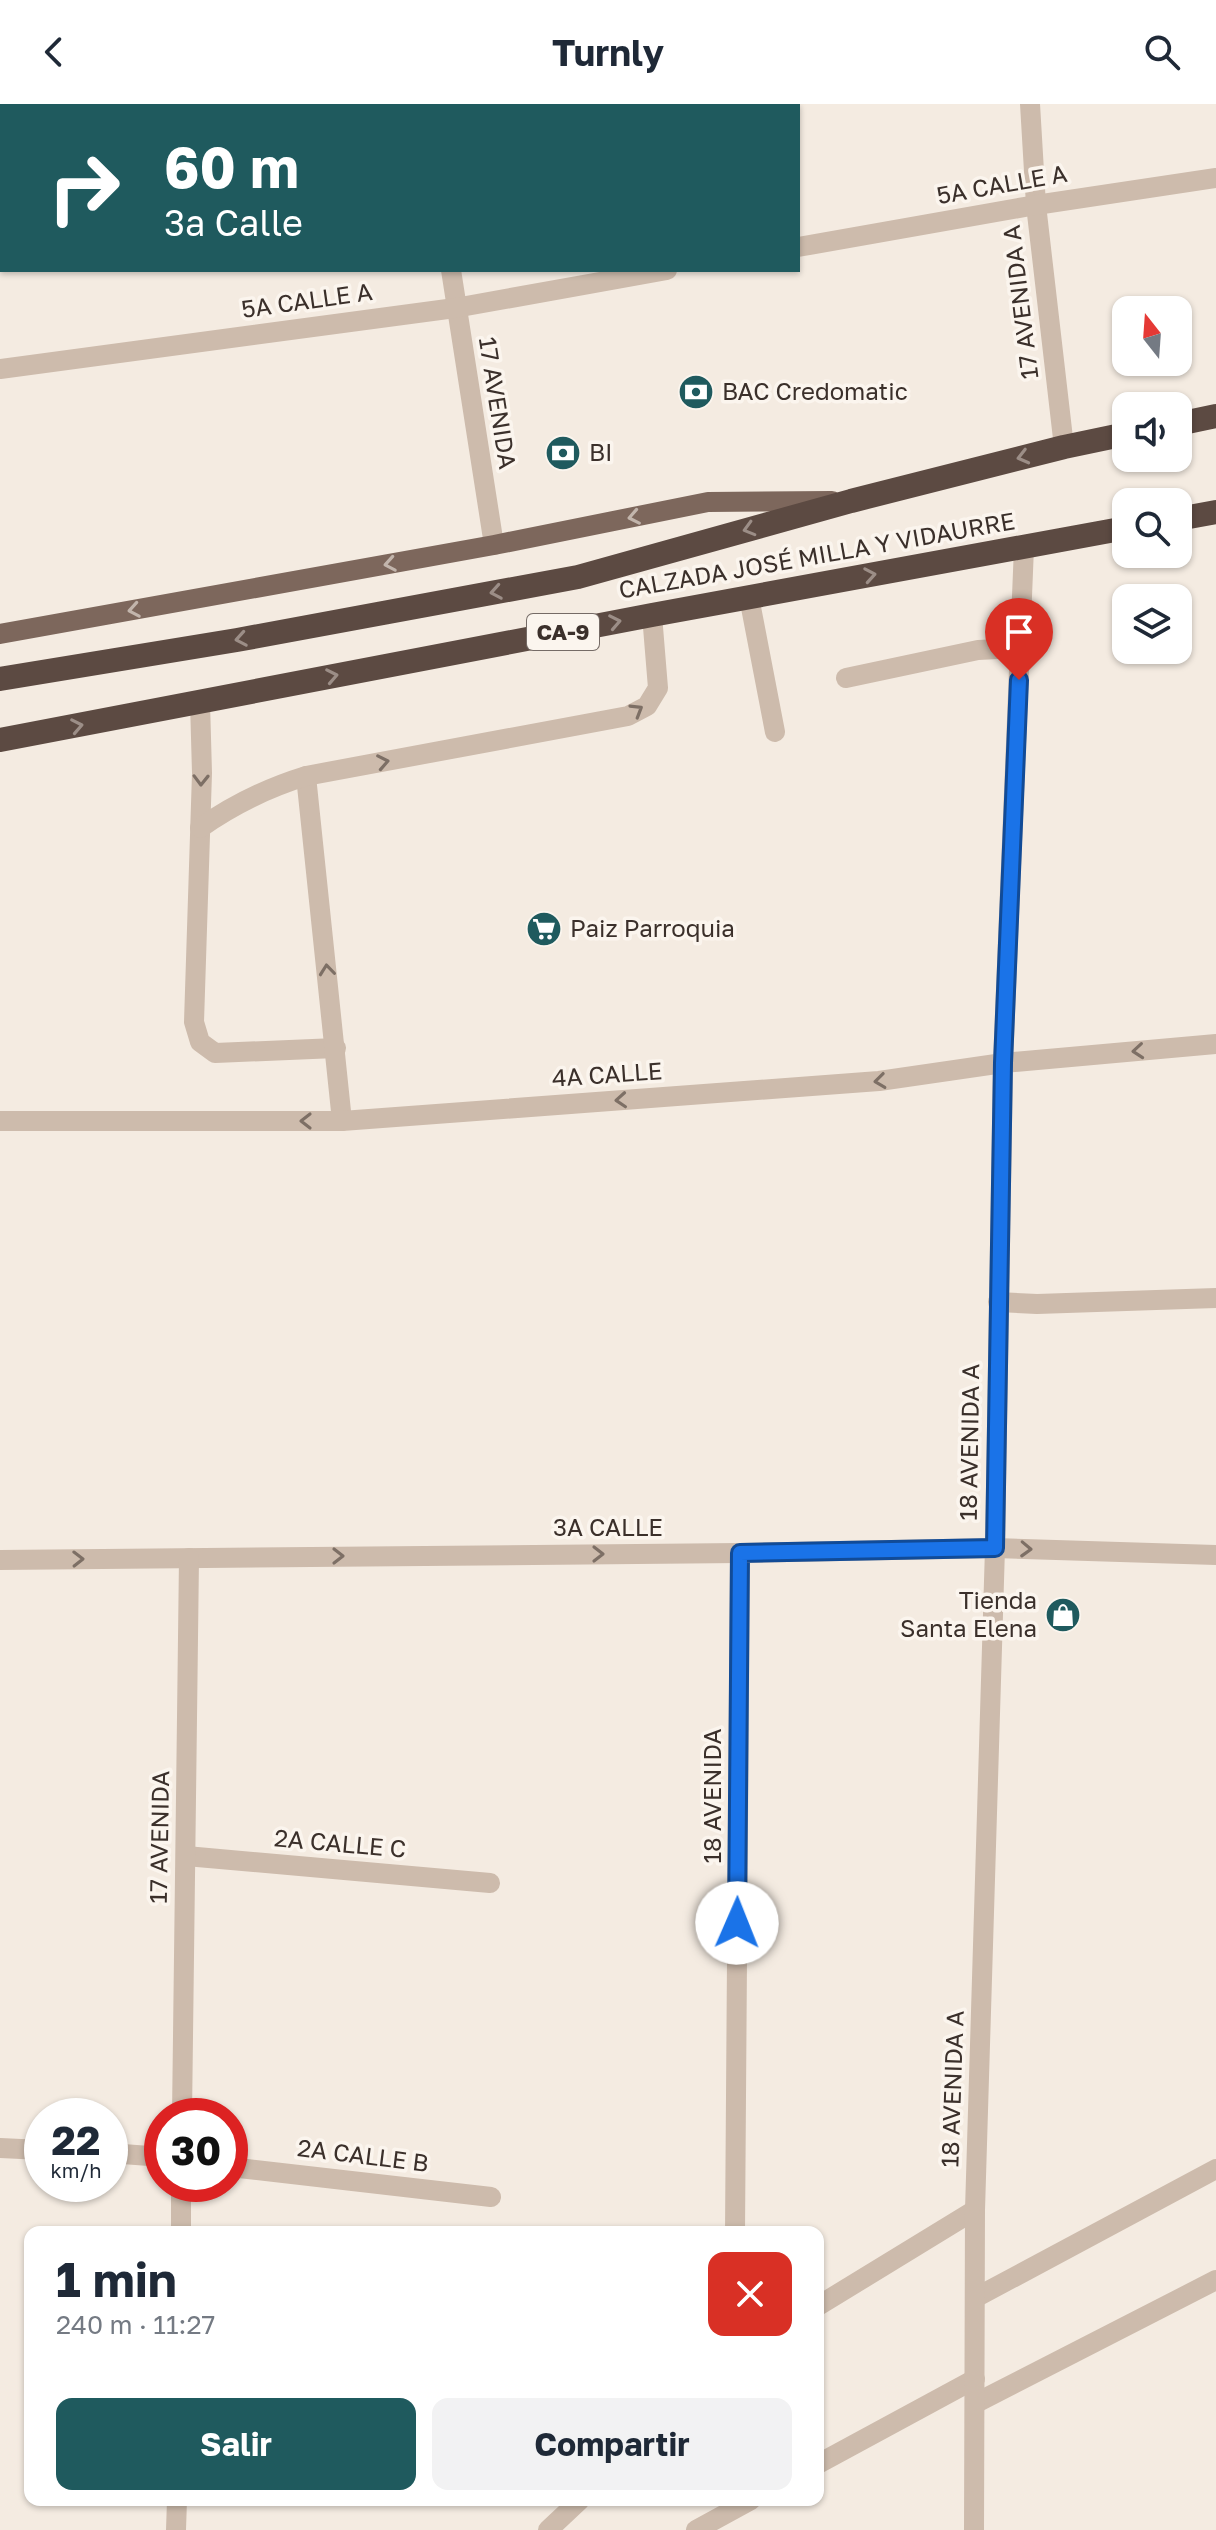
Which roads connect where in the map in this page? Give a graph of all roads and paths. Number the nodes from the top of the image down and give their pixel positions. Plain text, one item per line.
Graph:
1 (1030, 104) edge
2 (1216, 178) edge
3 (1036, 205) junction
4 (800, 247) edge
5 (451, 272) edge
6 (656, 272) edge
7 (455, 308) junction
8 (0, 369) edge
9 (1216, 416) edge
10 (1192, 421) edge
11 (1112, 437) edge
12 (1064, 447) junction
13 (851, 501) junction
14 (1216, 512) edge
15 (1192, 516) edge
16 (1112, 531) edge
17 (494, 545) junction
18 (1024, 547) junction
19 (749, 597) junction
20 (652, 615) junction
21 (0, 634) edge
22 (1020, 648) junction
23 (846, 678) dead end
24 (0, 679) edge
25 (200, 702) junction
26 (775, 732) dead end
27 (0, 740) edge
28 (306, 776) junction
29 (200, 828) junction
30 (1216, 1044) edge
31 (336, 1048) junction
32 (1003, 1063) junction
33 (0, 1121) edge
34 (342, 1121) junction
35 (1216, 1298) edge
36 (998, 1302) junction
37 (995, 1548) junction
38 (740, 1553) junction
39 (1216, 1555) edge
40 (189, 1558) junction
41 (0, 1560) edge
42 (186, 1856) junction
43 (490, 1883) dead end
44 (182, 2098) edge
45 (0, 2148) edge
46 (24, 2149) edge
47 (248, 2169) edge
48 (1216, 2169) edge
49 (491, 2197) dead end
50 (181, 2202) edge
51 (975, 2210) junction
52 (181, 2226) edge
53 (735, 2226) edge
54 (1212, 2285) edge
55 (975, 2298) junction
56 (824, 2302) edge
57 (975, 2379) junction
58 (976, 2403) junction
59 (824, 2461) edge
60 (177, 2506) edge
61 (574, 2506) edge
62 (744, 2506) edge
63 (725, 2522) edge
64 (176, 2530) edge
65 (548, 2530) edge
66 (696, 2530) edge
67 (974, 2530) edge

1 - 3 street, 17 AVENIDA A
2 - 3 street, 5A CALLE A
3 - 4 street, 5A CALLE A
3 - 12 street, 17 AVENIDA A
5 - 7 street, 17 AVENIDA
6 - 7 street, 5A CALLE A
7 - 8 street, 5A CALLE A
7 - 17 street, 17 AVENIDA
9 - 10 highway
11 - 12 highway, CALZADA JOSÉ MILLA Y VIDAURRE / CA-9
12 -> 13 highway, CALZADA JOSÉ MILLA Y VIDAURRE / CA-9
13 -> 17 main road, CALZADA JOSÉ MILLA Y VIDAURRE / CA-9
13 -> 24 highway, CALZADA JOSÉ MILLA Y VIDAURRE / CA-9
14 - 15 highway
16 - 18 highway, CALZADA JOSÉ MILLA Y VIDAURRE / CA-9
17 -> 21 main road, CALZADA JOSÉ MILLA Y VIDAURRE / CA-9
19 -> 18 highway, CALZADA JOSÉ MILLA Y VIDAURRE / CA-9
18 - 22 street, 18 AVENIDA A
19 - 20 highway, CALZADA JOSÉ MILLA Y VIDAURRE / CA-9
19 - 26 street
25 -> 20 highway, CALZADA JOSÉ MILLA Y VIDAURRE / CA-9
28 -> 20 street
22 - 23 street
22 - 32 street, 18 AVENIDA A
27 -> 25 highway, CALZADA JOSÉ MILLA Y VIDAURRE / CA-9
25 -> 29 street
28 - 29 street
31 -> 28 street
29 - 31 street
30 -> 32 street, 4A CALLE
31 - 34 street
32 -> 34 street, 4A CALLE
32 - 36 street, 18 AVENIDA A
34 -> 33 street, 4A CALLE
35 - 36 street
36 - 37 street, 18 AVENIDA A
37 - 38 street, 3A CALLE
37 -> 39 street, 3A CALLE
37 - 51 street, 18 AVENIDA A
40 -> 38 street, 3A CALLE
38 - 53 street, 18 AVENIDA
41 -> 40 street, 3A CALLE
40 - 42 street, 17 AVENIDA
42 - 43 street, 2A CALLE C
42 - 44 street, 17 AVENIDA
45 - 46 street
47 - 49 street, 2A CALLE B
48 - 55 street
50 - 52 street
51 - 55 street, 18 AVENIDA A
51 - 56 street
54 - 58 street
55 - 57 street, 18 AVENIDA A
57 - 58 street, 18 AVENIDA A
57 - 59 street
58 - 67 street, 18 AVENIDA A
60 - 64 street
61 - 65 street
62 - 63 street
63 - 66 street

